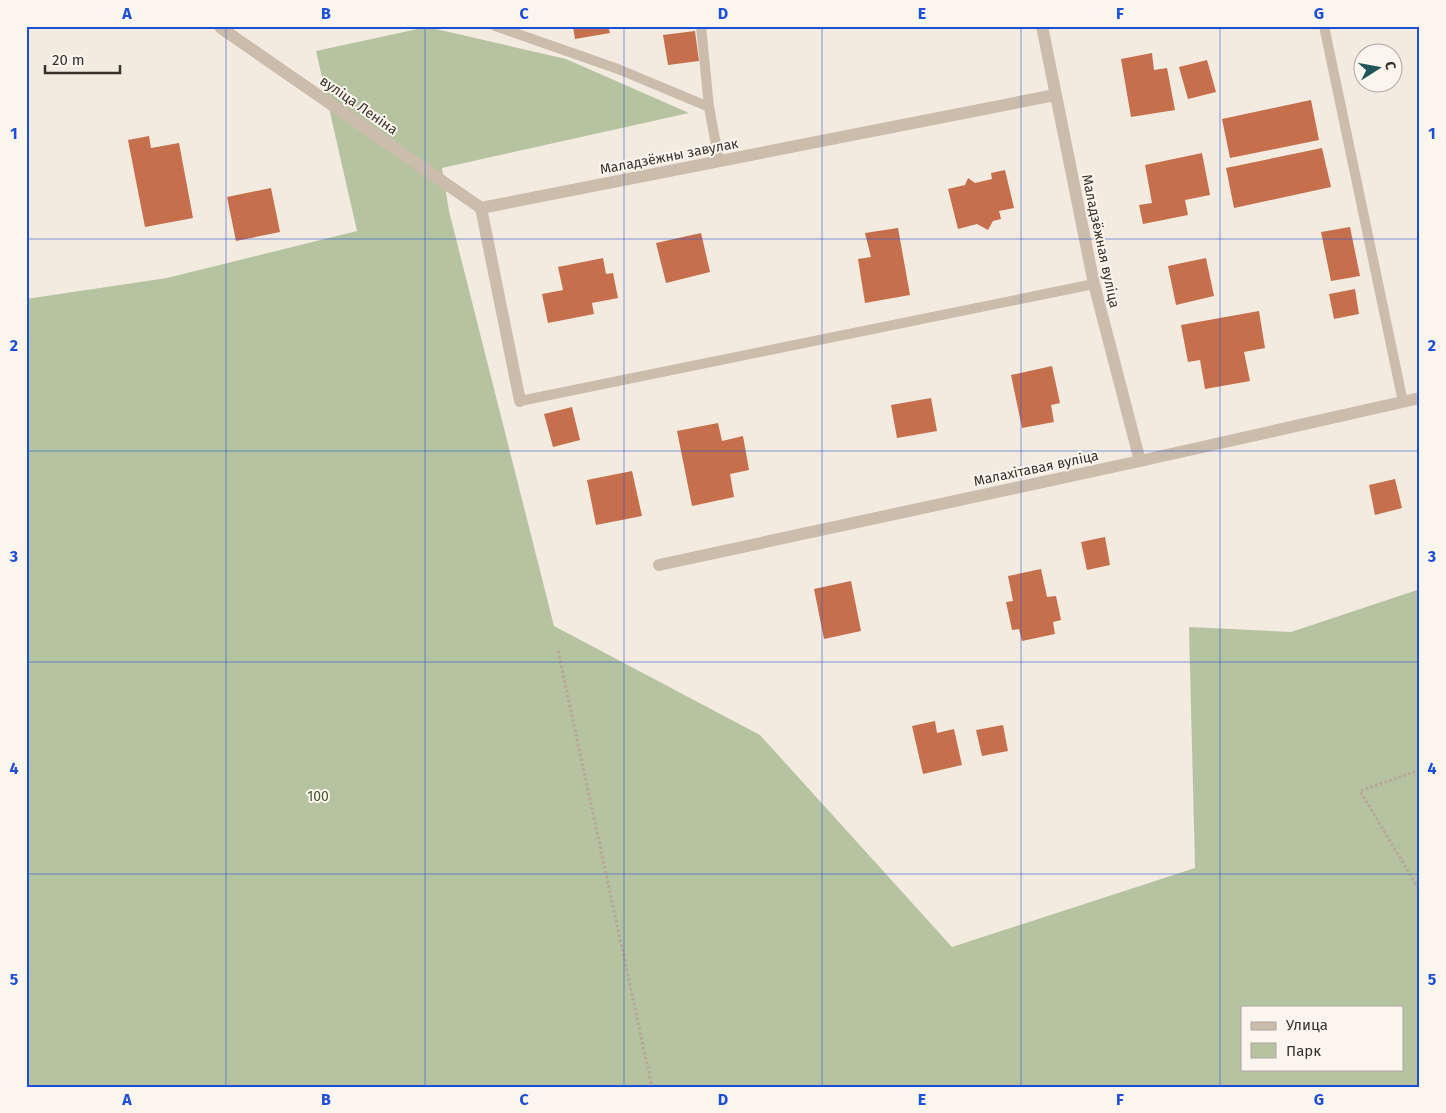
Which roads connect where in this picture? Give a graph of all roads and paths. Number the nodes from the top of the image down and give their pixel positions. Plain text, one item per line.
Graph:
1 (494, 26) edge
2 (701, 26) edge
3 (1042, 26) edge
4 (1324, 26) edge
5 (224, 27) edge
6 (1055, 94) junction
7 (709, 107) junction
8 (720, 161) junction
9 (481, 208) junction
10 (1094, 284) junction
11 (1420, 398) edge
12 (520, 401) joint
13 (1404, 402) junction
14 (1140, 461) junction
15 (659, 565) dead end
16 (558, 652) dead end
17 (1420, 770) edge
18 (1420, 890) edge
19 (652, 1087) edge

1 - 7 lane
2 - 7 lane
3 - 6 street, Маладзёжная вуліца
4 - 13 lane
5 - 9 street, вуліца Леніна
6 - 8 street, Маладзёжны завулак
6 - 10 street, Маладзёжная вуліца
7 - 8 lane
8 - 9 street, Маладзёжны завулак
9 - 12 street
10 - 12 lane
10 - 14 street, Маладзёжная вуліца
11 - 13 street, Малахітавая вуліца
13 - 14 street, Малахітавая вуліца
14 - 15 street, Малахітавая вуліца
16 - 19 path
17 - 18 path

